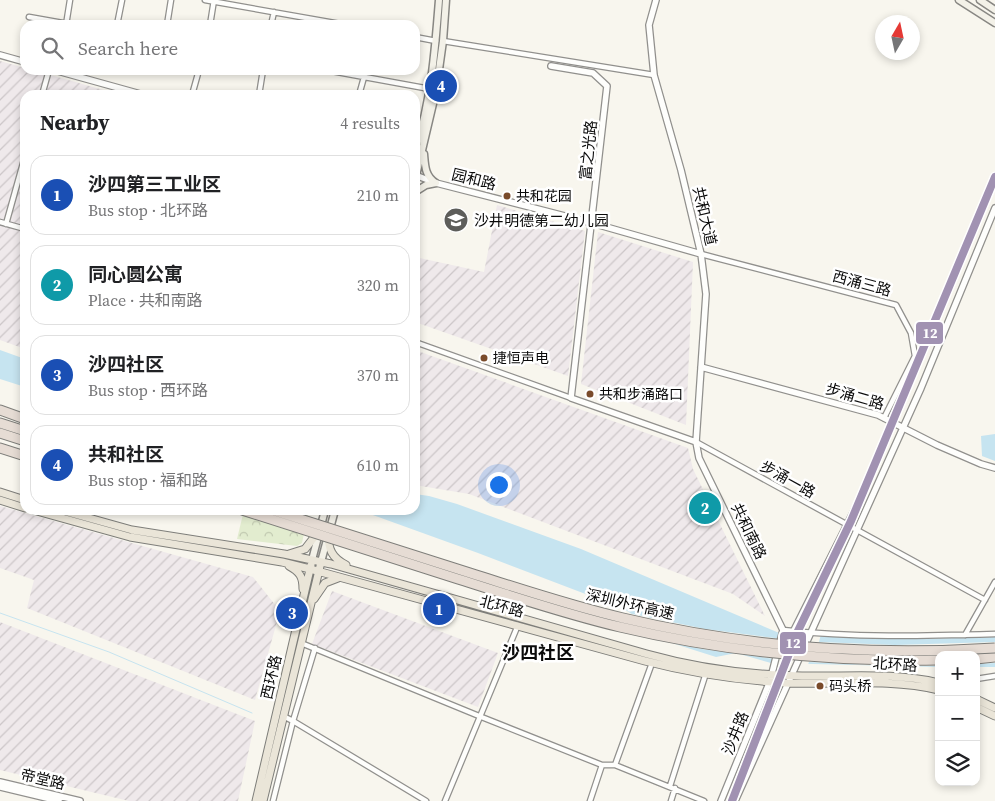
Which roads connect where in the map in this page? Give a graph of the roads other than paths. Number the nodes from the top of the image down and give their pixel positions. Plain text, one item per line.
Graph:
1 (70, 0) edge
2 (122, 0) edge
3 (171, 0) edge
4 (206, 0) edge
5 (439, 0) edge
6 (446, 0) edge
7 (656, 0) edge
8 (960, 0) edge
9 (980, 0) edge
10 (214, 1) edge
11 (995, 10) edge
12 (274, 12) junction
13 (28, 17) dead end
14 (44, 20) edge
15 (67, 20) edge
16 (119, 20) edge
17 (168, 20) edge
18 (211, 20) edge
19 (273, 20) edge
20 (310, 20) edge
21 (995, 23) edge
22 (420, 38) edge
23 (440, 41) junction
24 (0, 55) edge
25 (20, 61) edge
26 (551, 66) dead end
27 (48, 75) edge
28 (72, 75) edge
29 (198, 75) edge
30 (263, 75) edge
31 (353, 75) edge
32 (654, 75) junction
33 (364, 77) junction
34 (430, 89) junction
35 (43, 90) edge
36 (126, 90) edge
37 (193, 90) edge
38 (260, 90) edge
39 (360, 90) edge
40 (420, 130) edge
41 (424, 147) junction
42 (420, 160) edge
43 (20, 174) edge
44 (995, 177) edge
45 (420, 178) edge
46 (436, 183) junction
47 (420, 189) edge
48 (995, 208) edge
49 (0, 222) edge
50 (592, 223) junction
51 (6, 224) junction
52 (20, 228) edge
53 (701, 254) junction
54 (420, 344) edge
55 (701, 366) junction
56 (571, 398) junction
57 (0, 410) edge
58 (20, 417) edge
59 (884, 418) junction
60 (892, 421) junction
61 (0, 423) edge
62 (904, 427) junction
63 (20, 429) edge
64 (0, 433) edge
65 (20, 439) edge
66 (696, 442) junction
67 (0, 448) edge
68 (20, 454) edge
69 (995, 468) edge
70 (0, 492) edge
71 (20, 498) edge
72 (0, 500) edge
73 (20, 506) edge
74 (51, 515) edge
75 (78, 515) edge
76 (258, 515) edge
77 (288, 515) edge
78 (324, 515) edge
79 (334, 515) edge
80 (847, 525) junction
81 (857, 530) junction
82 (319, 531) junction
83 (328, 534) junction
84 (284, 554) junction
85 (312, 560) junction
86 (282, 562) junction
87 (321, 562) junction
88 (310, 569) junction
89 (318, 571) junction
90 (357, 571) junction
91 (344, 578) junction
92 (995, 582) edge
93 (303, 599) junction
94 (985, 600) junction
95 (309, 608) junction
96 (518, 625) junction
97 (783, 630) junction
98 (793, 632) junction
99 (809, 633) junction
100 (995, 634) edge
101 (965, 635) junction
102 (301, 642) junction
103 (315, 648) junction
104 (995, 648) edge
105 (995, 657) edge
106 (980, 658) edge
107 (935, 660) edge
108 (652, 662) junction
109 (706, 673) junction
110 (772, 675) junction
111 (790, 676) junction
112 (995, 676) edge
113 (980, 678) edge
114 (935, 683) edge
115 (980, 701) edge
116 (995, 708) edge
117 (980, 709) edge
118 (283, 716) junction
119 (480, 716) junction
120 (995, 716) edge
121 (294, 721) junction
122 (602, 765) junction
123 (615, 765) junction
124 (0, 782) edge
125 (0, 787) edge
126 (672, 787) junction
127 (69, 800) edge
128 (59, 801) edge
129 (80, 801) edge
130 (256, 801) edge
131 (263, 801) edge
132 (273, 801) edge
133 (426, 801) edge
134 (444, 801) edge
135 (590, 801) edge
136 (671, 801) edge
137 (704, 801) edge
138 (721, 801) edge
139 (735, 801) edge

1 - 15 street
2 - 16 street
3 - 17 street
4 - 10 street
5 - 23 main road
6 - 23 main road
7 - 32 street, 共和大道
8 - 21 main road
9 - 11 main road
10 - 12 street
10 - 18 street
12 - 19 street
12 - 20 street
13 - 14 street
22 - 23 street
23 - 32 street
23 - 34 main road
23 - 41 main road
24 - 25 street
26 - 50 street, 富之光路
27 - 35 street
28 - 36 street
29 - 37 street
30 - 38 street
31 - 33 street
32 - 53 street, 共和大道
33 - 34 street
33 - 39 street
34 - 40 main road
41 - 42 main road
41 - 46 main road
43 - 51 street
44 - 60 street
45 - 46 street, 园和路
46 - 47 main road
46 - 50 street, 园和路
48 - 62 street
49 - 51 street
50 - 53 street, 园和路
50 - 56 street, 富之光路
51 - 52 street
53 - 55 street, 共和大道
53 - 59 street, 西涌三路
54 - 56 street
55 - 59 street, 步涌二路
55 - 66 street, 共和大道
56 - 66 street, 步涌一路
57 - 58 highway
59 - 60 street, 步涌二路
60 - 62 street, 步涌二路
60 - 80 street
61 - 63 highway
62 - 69 street, 步涌二路
62 - 81 street
64 - 65 highway
66 - 80 street, 步涌一路
66 - 97 street, 共和南路
67 - 68 highway
70 - 71 main road
72 - 73 main road
74 - 86 main road, 北环路
75 - 84 main road, 北环路
76 - 107 highway, 深圳外环高速, bridge
77 - 104 highway, 深圳外环高速, bridge
78 - 82 main road
79 - 83 main road
80 - 81 street, 步涌一路
80 - 98 street
81 - 94 street, 步涌一路
81 - 99 street
82 - 84 main road
82 - 85 main road
83 - 87 main road
83 - 90 main road
84 - 85 main road, 北环路
85 - 87 main road, 北环路
85 - 88 main road, 西环路
86 - 88 main road, 北环路
86 - 93 main road
87 - 89 main road, 西环路
87 - 90 main road, 北环路
88 - 89 main road, 北环路
88 - 93 main road, 西环路
89 - 91 main road, 北环路
89 - 95 main road, 西环路
90 - 110 main road, 北环路
91 - 95 main road
91 - 96 main road, 北环路
92 - 94 street
93 - 130 main road, 西环路
94 - 101 street
95 - 102 main road, 西环路
96 - 108 main road, 北环路
96 - 119 street
97 - 98 street
97 - 110 street, bridge
98 - 99 street
98 - 110 street, bridge
99 - 101 street
99 - 111 street, bridge
100 - 101 street
102 - 103 street
102 - 118 main road, 西环路
103 - 119 street
103 - 121 street
105 - 106 highway
108 - 109 main road, 北环路
108 - 123 street
109 - 110 main road, 北环路
109 - 126 street
110 - 111 main road, 北环路
110 - 138 street, 沙井路
111 - 114 main road, 北环路
111 - 139 street
112 - 113 street
115 - 116 main road
117 - 120 main road
118 - 121 street
118 - 131 main road, 西环路
119 - 122 street
119 - 134 street
121 - 132 street
121 - 133 street
122 - 123 street
122 - 135 street
123 - 126 street
124 - 127 street, 帝堂路
125 - 128 street, 帝堂路
126 - 136 street
126 - 137 street
127 - 129 street, 帝堂路

